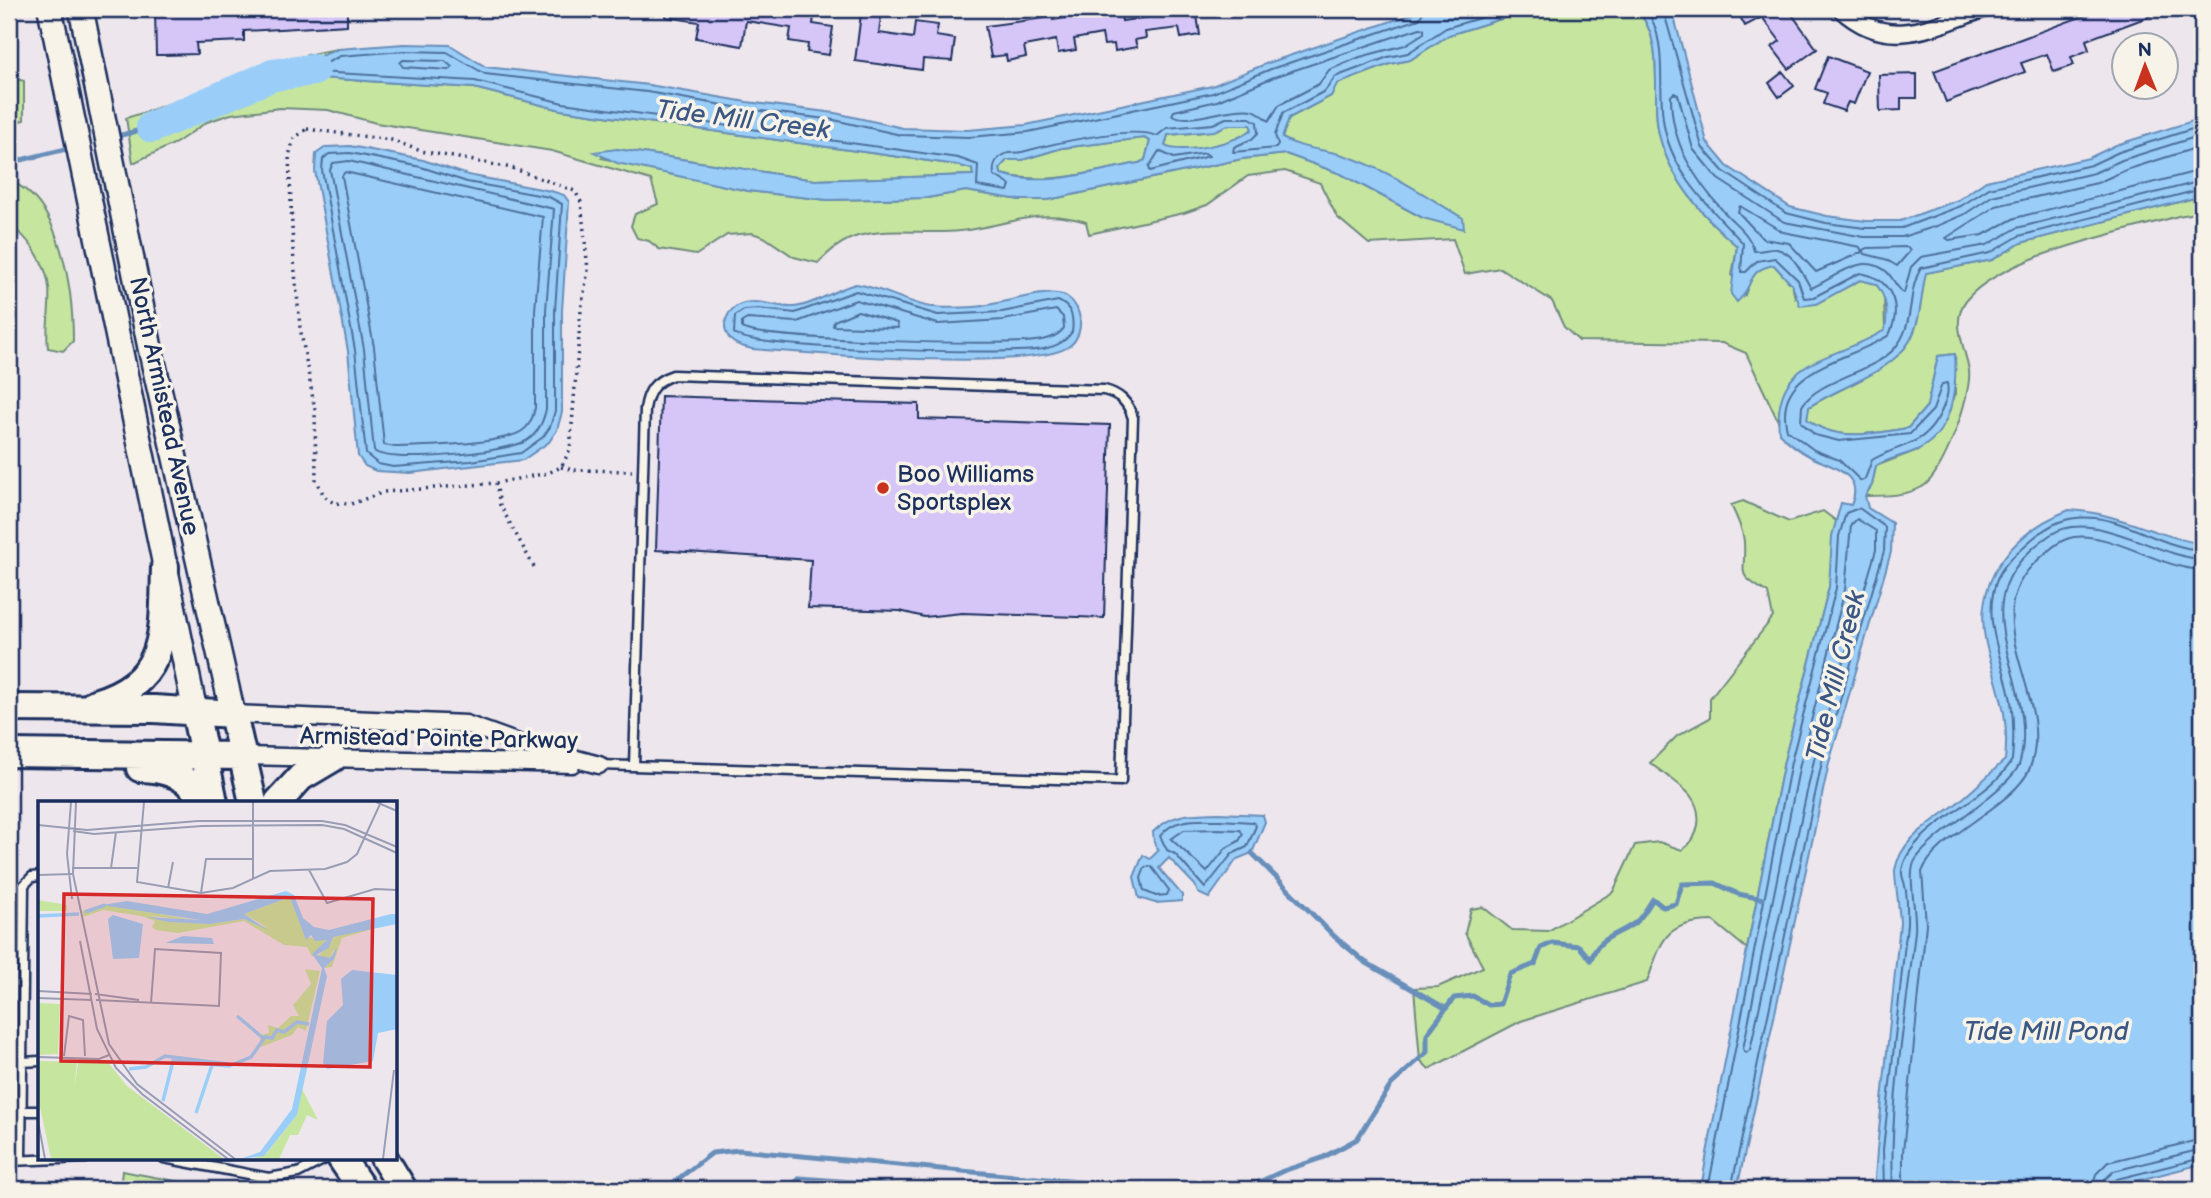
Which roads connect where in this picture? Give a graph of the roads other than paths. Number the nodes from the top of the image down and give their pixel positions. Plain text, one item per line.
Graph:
1 (50, 9) edge
2 (81, 9) edge
3 (1841, 9) edge
4 (1983, 9) edge
5 (143, 383) junction
6 (165, 567) junction
7 (9, 708) edge
8 (77, 709) junction
9 (195, 711) junction
10 (233, 714) junction
11 (9, 752) edge
12 (205, 756) junction
13 (242, 756) junction
14 (333, 758) junction
15 (9, 765) edge
16 (599, 765) junction
17 (634, 766) junction
18 (201, 801) edge
19 (214, 801) edge
20 (253, 801) edge
21 (280, 801) edge
22 (38, 876) edge
23 (38, 1061) edge
24 (22, 1062) junction
25 (22, 1111) junction
26 (38, 1111) edge
27 (38, 1159) edge
28 (21, 1160) junction
29 (177, 1160) edge
30 (323, 1160) edge
31 (342, 1160) edge
32 (385, 1160) edge
33 (9, 1161) edge
34 (362, 1189) edge
35 (403, 1189) edge

1 - 5 main road, North Armistead Avenue
2 - 5 main road, North Armistead Avenue
3 - 4 street
5 - 6 main road, North Armistead Avenue
5 - 10 main road, North Armistead Avenue
6 - 8 main road
6 - 9 main road, North Armistead Avenue
7 - 8 main road
8 - 9 main road
9 - 10 main road
9 - 12 main road, North Armistead Avenue
10 - 13 main road, North Armistead Avenue
10 - 16 street, Armistead Pointe Parkway
11 - 12 main road
12 - 13 main road
12 - 19 main road, North Armistead Avenue
13 - 14 street, Armistead Pointe Parkway
13 - 20 main road, North Armistead Avenue
14 - 16 street, Armistead Pointe Parkway
14 - 21 main road
15 - 18 main road
16 - 17 lane
17 - 17 lane
22 - 24 lane
23 - 24 lane
24 - 25 lane
25 - 26 lane
25 - 28 lane
27 - 28 lane
28 - 33 lane
29 - 30 lane
31 - 34 main road
32 - 35 main road

